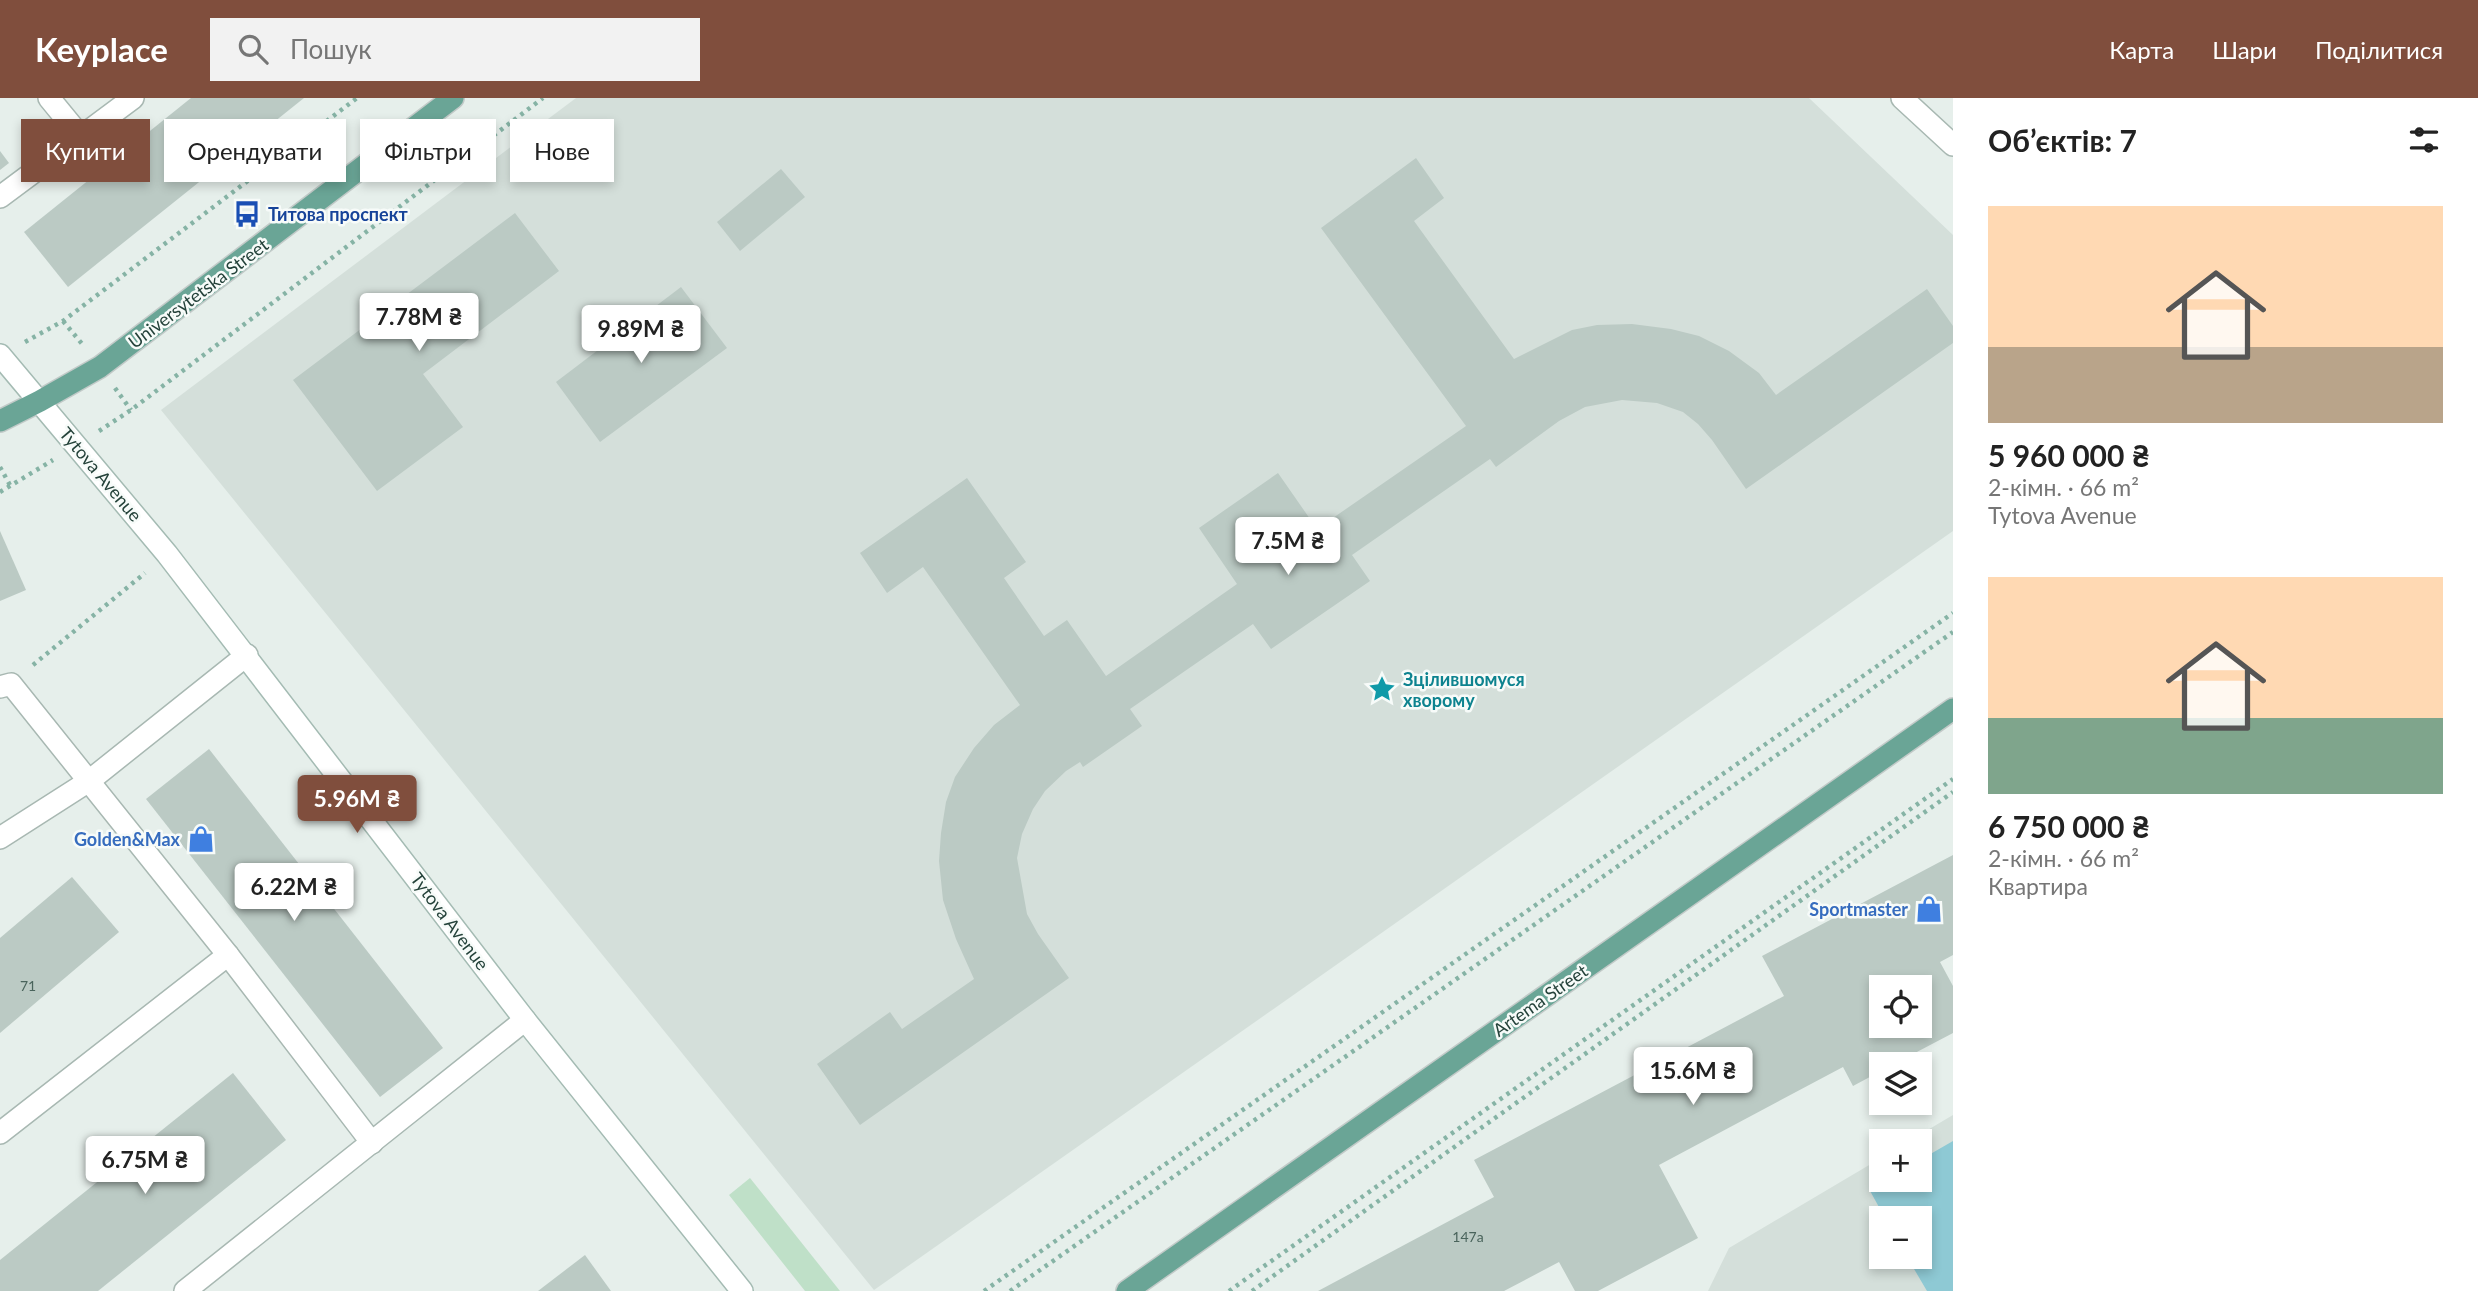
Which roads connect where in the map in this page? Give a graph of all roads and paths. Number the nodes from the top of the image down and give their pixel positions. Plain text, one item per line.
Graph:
1 (49, 98) edge
2 (133, 98) edge
3 (357, 98) edge
4 (453, 98) edge
5 (544, 98) edge
6 (1902, 98) edge
7 (67, 119) edge
8 (104, 119) edge
9 (1953, 145) edge
10 (21, 181) edge
11 (0, 197) edge
12 (0, 355) edge
13 (40, 401) junction
14 (0, 421) edge
15 (78, 445) junction
16 (0, 467) edge
17 (11, 487) junction
18 (0, 492) edge
19 (167, 554) junction
20 (1953, 613) edge
21 (1953, 632) edge
22 (247, 655) junction
23 (5, 686) edge
24 (1953, 709) edge
25 (1953, 779) edge
26 (89, 782) junction
27 (1953, 792) edge
28 (0, 838) edge
29 (228, 955) junction
30 (525, 1020) junction
31 (0, 1133) edge
32 (372, 1143) junction
33 (186, 1291) edge
34 (742, 1291) edge
35 (984, 1291) edge
36 (1010, 1291) edge
37 (1127, 1291) edge
38 (1229, 1291) edge
39 (1252, 1291) edge

1 - 7 street
2 - 8 street
3 - 12 path
4 - 13 main road, Universytetska Street
5 - 15 path
6 - 9 street
10 - 11 street
12 - 13 street, Tytova Avenue
13 - 14 main road, Universytetska Street
13 - 15 street, Tytova Avenue
15 - 17 path
15 - 19 street, Tytova Avenue
16 - 17 path
17 - 18 path
19 - 22 street, Tytova Avenue
19 - 23 path
20 - 35 path
21 - 36 path
22 - 26 street
22 - 30 street, Tytova Avenue
23 - 26 street
24 - 37 main road, Artema Street
25 - 38 path
26 - 28 street
26 - 29 street
27 - 39 path
29 - 31 street
29 - 32 street
30 - 32 street
30 - 34 street, Tytova Avenue
32 - 33 street

